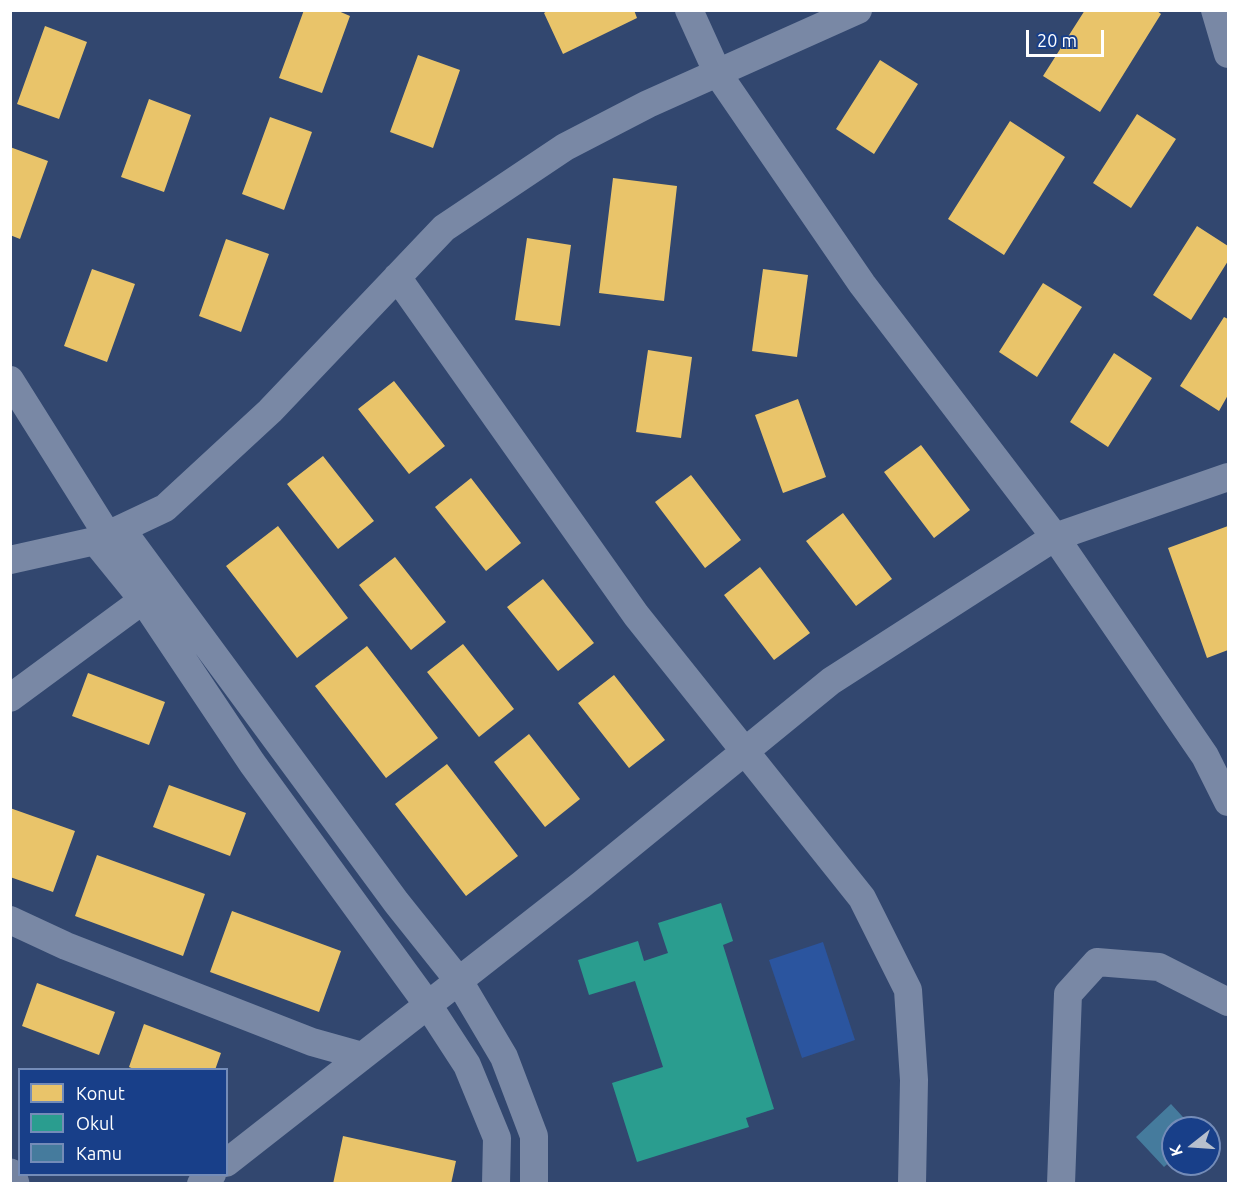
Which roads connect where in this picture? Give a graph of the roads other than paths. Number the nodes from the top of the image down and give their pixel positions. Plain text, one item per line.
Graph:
1 (689, 10) edge
2 (858, 10) edge
3 (1215, 10) edge
4 (1228, 54) edge
5 (718, 74) junction
6 (397, 277) junction
7 (10, 380) edge
8 (1228, 477) edge
9 (108, 536) junction
10 (1055, 537) junction
11 (10, 560) edge
12 (143, 600) junction
13 (10, 698) edge
14 (745, 753) junction
15 (1228, 802) edge
16 (10, 920) edge
17 (459, 981) junction
18 (1228, 1002) edge
19 (428, 1005) junction
20 (362, 1056) junction
21 (228, 1161) edge
22 (10, 1175) edge
23 (13, 1184) edge
24 (496, 1184) edge
25 (534, 1184) edge
26 (912, 1184) edge
27 (1061, 1184) edge

1 - 5 street
2 - 5 street
3 - 4 street
5 - 6 street
5 - 10 street
6 - 9 street
6 - 14 street
7 - 9 street
8 - 10 street
9 - 11 street
9 - 12 street
9 - 17 street
10 - 14 street
10 - 15 street
12 - 13 street
12 - 19 street
14 - 17 street
14 - 26 street
16 - 20 street
17 - 19 street
17 - 25 street
18 - 27 street
19 - 20 street
19 - 24 street
20 - 21 street
22 - 23 street

